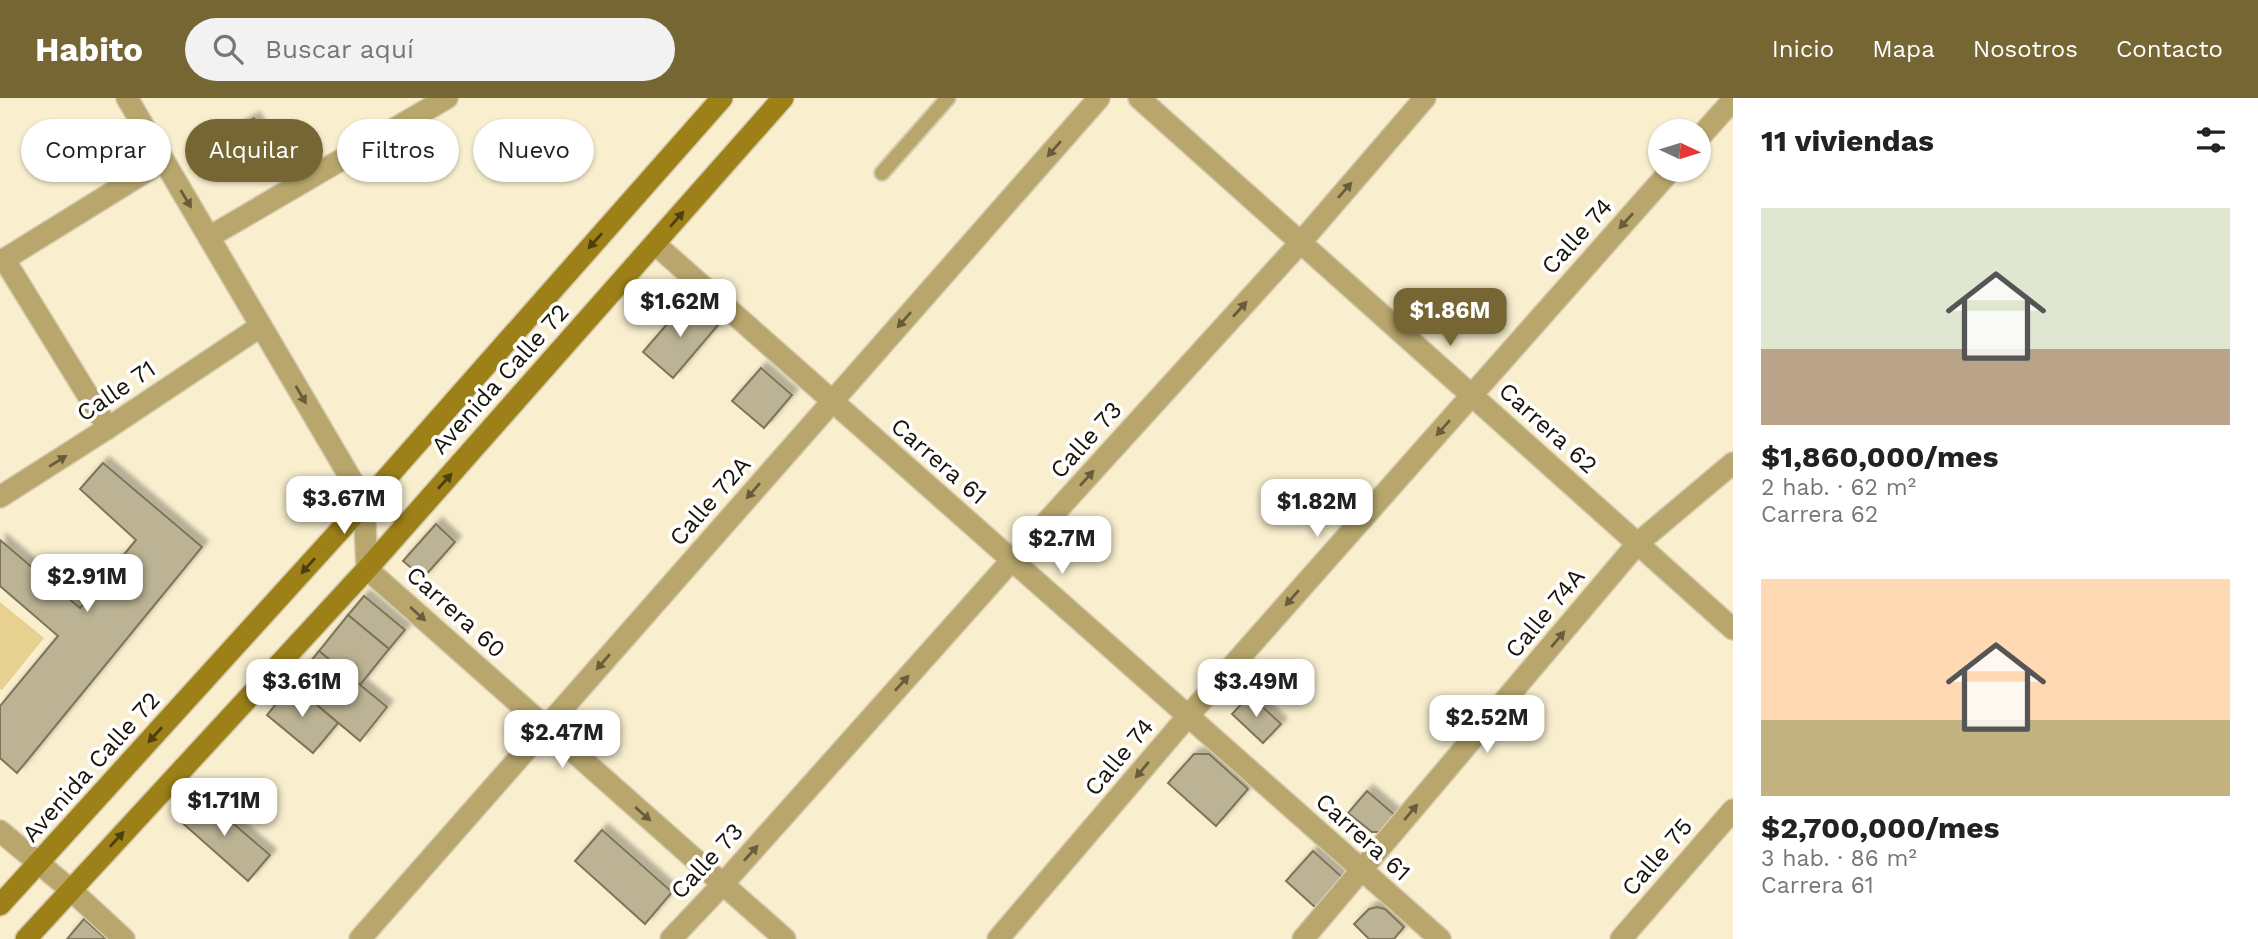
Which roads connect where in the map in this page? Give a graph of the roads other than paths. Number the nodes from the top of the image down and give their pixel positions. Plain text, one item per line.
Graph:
1 (127, 98) edge
2 (447, 98) edge
3 (722, 98) edge
4 (783, 98) edge
5 (948, 98) edge
6 (1099, 98) edge
7 (1139, 98) edge
8 (1425, 98) edge
9 (1733, 100) edge
10 (139, 119) edge
11 (1712, 123) edge
12 (882, 173) dead end
13 (171, 174) edge
14 (129, 182) edge
15 (1660, 182) edge
16 (209, 237) junction
17 (1301, 242) junction
18 (655, 244) junction
19 (2, 260) edge
20 (261, 326) junction
21 (1472, 395) junction
22 (832, 401) junction
23 (108, 428) junction
24 (1733, 463) edge
25 (0, 497) edge
26 (364, 502) junction
27 (1638, 543) junction
28 (1012, 561) junction
29 (367, 569) junction
30 (1733, 629) edge
31 (1188, 716) junction
32 (546, 727) junction
33 (1733, 810) edge
34 (0, 831) edge
35 (38, 863) junction
36 (1362, 870) junction
37 (723, 884) junction
38 (71, 890) junction
39 (0, 905) edge
40 (26, 939) edge
41 (124, 939) edge
42 (360, 939) edge
43 (671, 939) edge
44 (785, 939) edge
45 (998, 939) edge
46 (1303, 939) edge
47 (1440, 939) edge
48 (1621, 939) edge

1 - 10 street, Carrera 60
2 - 16 street
3 -> 26 main road, Avenida Calle 72
18 -> 4 main road, Avenida Calle 72
5 - 12 lane
6 -> 22 street, Calle 72A
7 - 17 street, Carrera 62
17 -> 8 street, Calle 73
9 - 11 street
13 -> 16 street, Carrera 60
14 - 19 street
15 -> 21 street, Calle 74
16 - 20 street, Carrera 60
17 - 21 street, Carrera 62
28 -> 17 street, Calle 73
18 - 22 street, Carrera 61
29 -> 18 main road, Avenida Calle 72
19 - 23 street
20 - 23 street, Calle 71
20 -> 26 street, Carrera 60
21 - 27 street, Carrera 62
21 -> 31 street, Calle 74
22 - 28 street, Carrera 61
22 -> 32 street, Calle 72A
25 -> 23 street, Calle 71
24 - 27 street, Calle 74A
26 - 29 street, Carrera 60
26 -> 35 main road, Avenida Calle 72
27 - 30 street, Carrera 62
36 -> 27 street, Calle 74A
28 - 31 street, Carrera 61
37 -> 28 street, Calle 73
29 -> 32 street, Carrera 60
38 -> 29 main road, Avenida Calle 72
31 - 36 street, Carrera 61
31 -> 45 street, Calle 74
32 -> 37 street, Carrera 60
32 - 42 street, Calle 72A
33 - 48 street, Calle 75
34 - 35 street
35 - 38 street
35 - 39 main road, Avenida Calle 72
36 - 46 street, Calle 74A
36 - 47 street, Carrera 61
37 - 43 street, Calle 73
37 - 44 street, Carrera 60
38 - 40 main road, Avenida Calle 72
38 - 41 street

